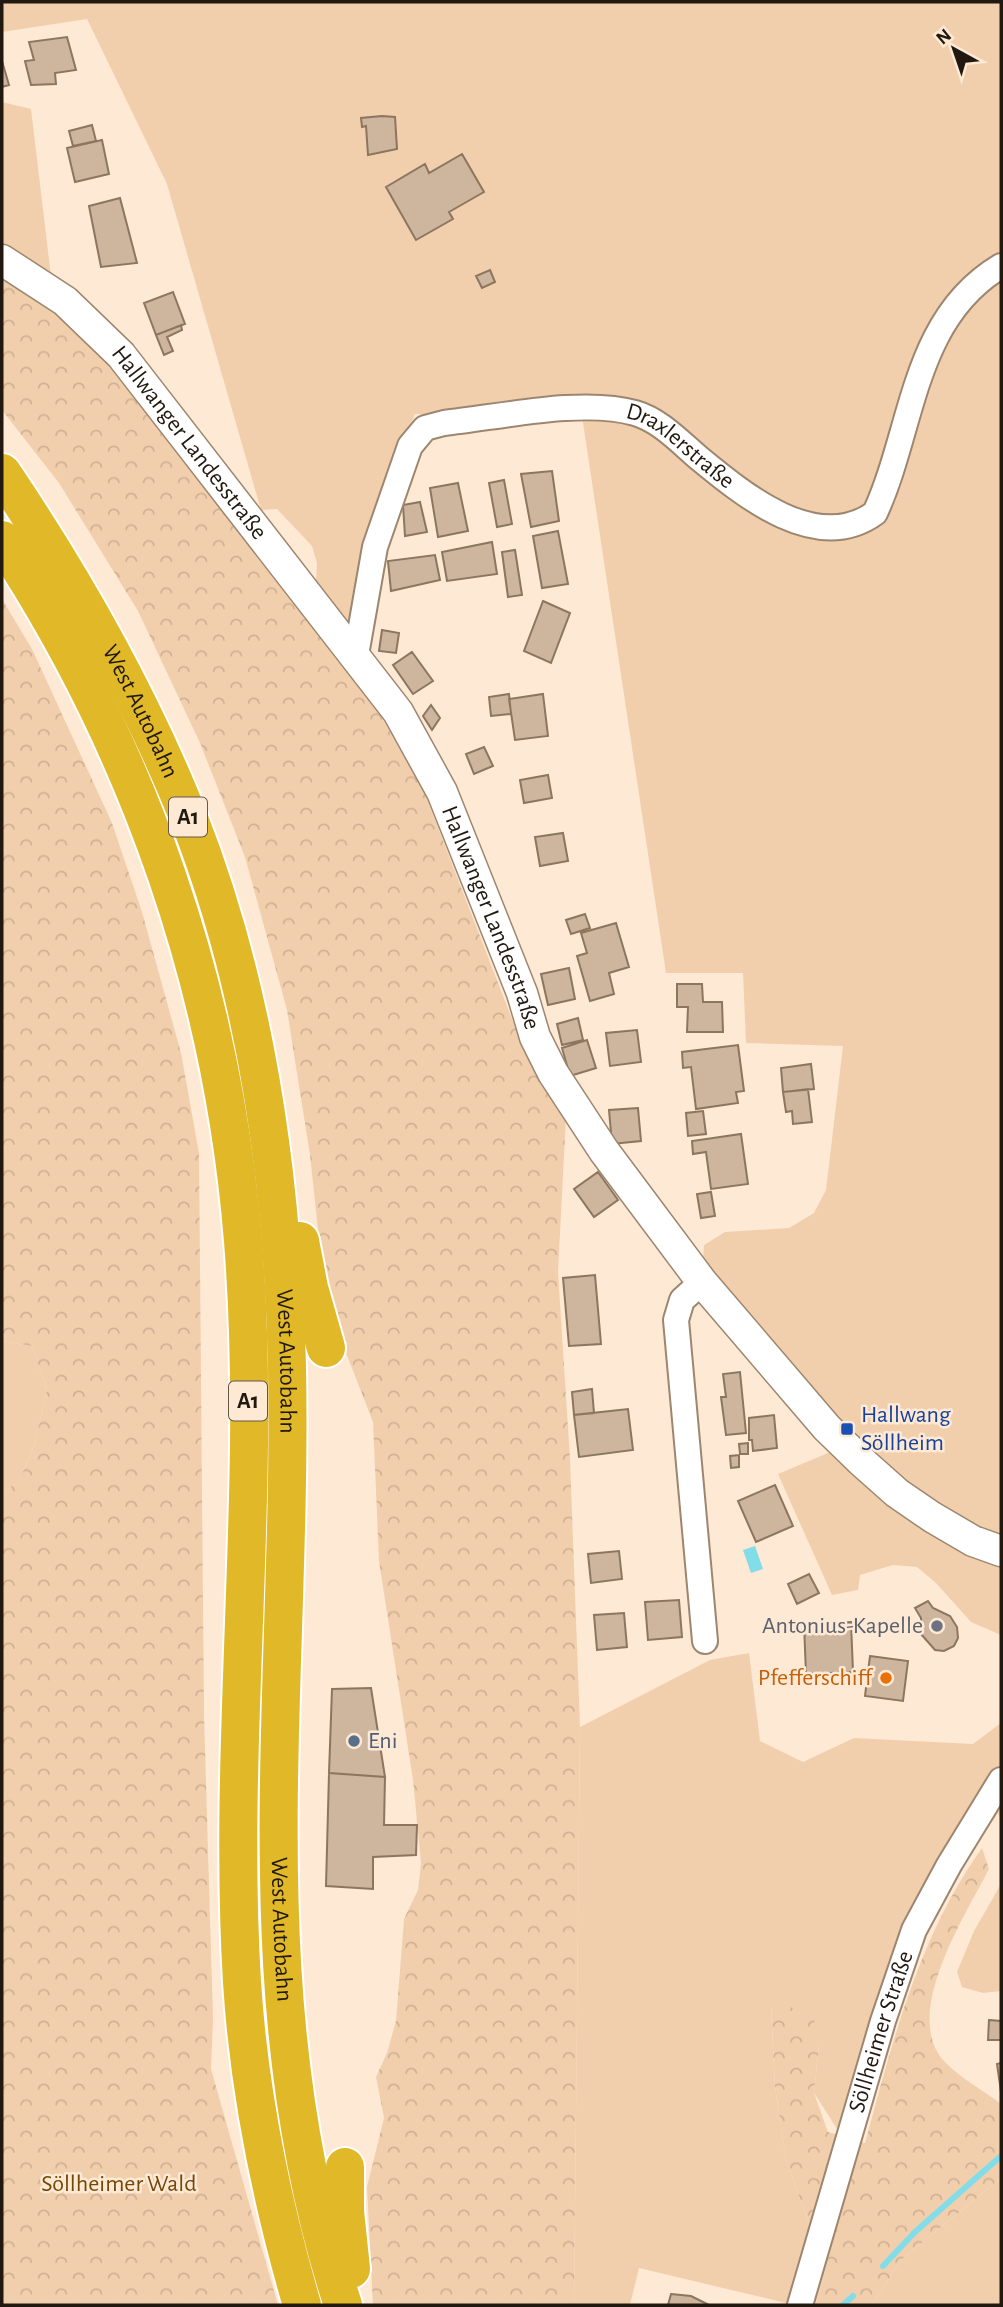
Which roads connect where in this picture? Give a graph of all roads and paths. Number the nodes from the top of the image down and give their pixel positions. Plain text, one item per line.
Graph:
1 (2, 260) edge
2 (1001, 266) edge
3 (2, 473) edge
4 (2, 540) edge
5 (356, 655) junction
6 (278, 1198) junction
7 (702, 1282) junction
8 (326, 1348) dead end
9 (1001, 1551) edge
10 (705, 1641) dead end
11 (1001, 1780) edge
12 (345, 2166) dead end
13 (801, 2302) edge
14 (302, 2305) edge
15 (342, 2305) edge
16 (360, 2305) edge

1 - 5 street, Hallwanger Landesstraße
2 - 5 street, Draxlerstraße
3 - 6 highway, West Autobahn / A1
4 - 14 highway, West Autobahn / A1
5 - 7 street, Hallwanger Landesstraße
6 - 8 highway
6 - 15 highway, West Autobahn / A1
7 - 9 street, Hallwanger Landesstraße
7 - 10 street
11 - 13 street, Söllheimer Straße
12 - 16 highway

